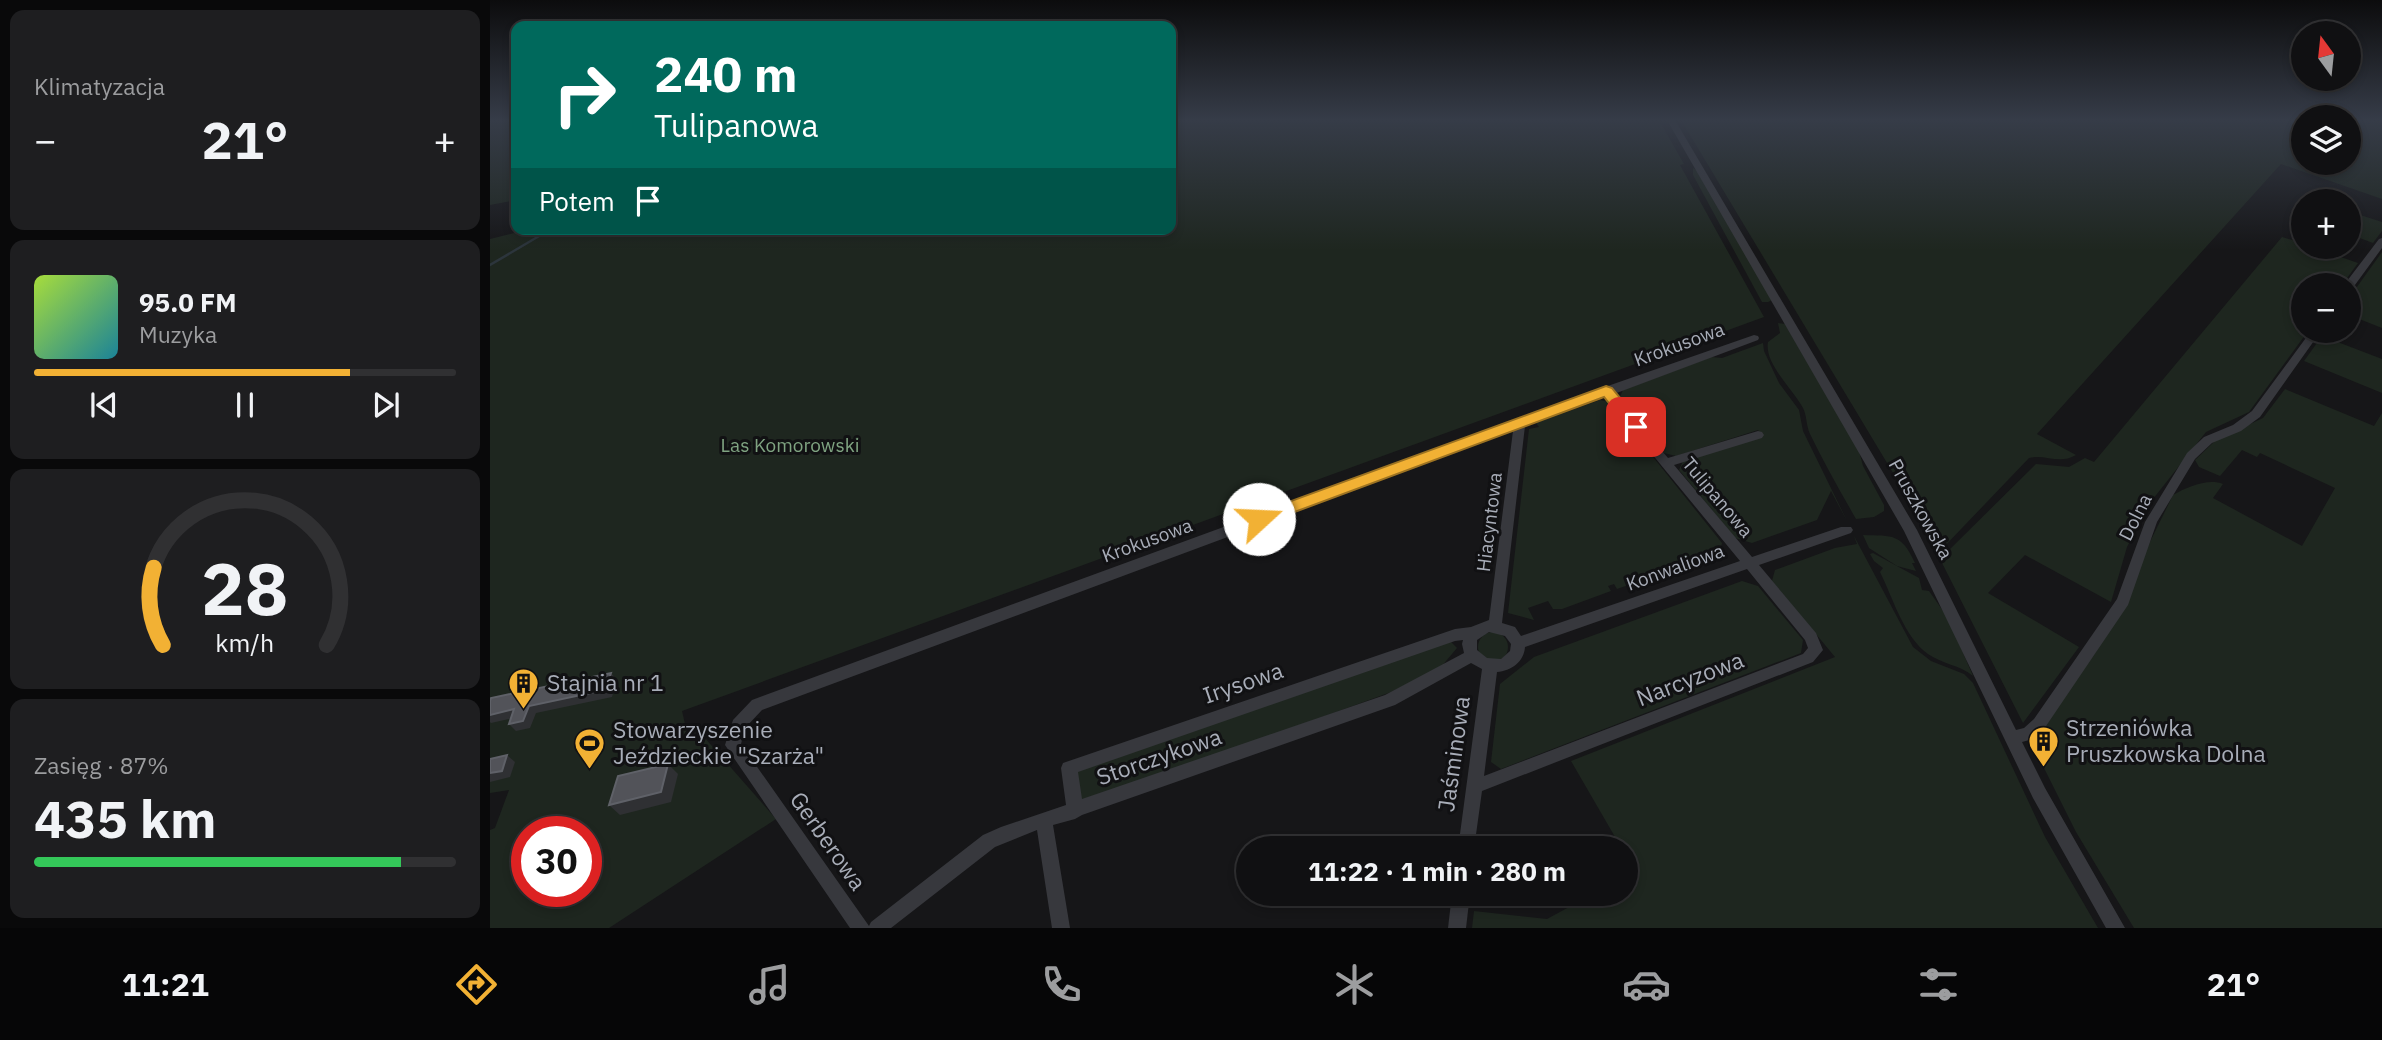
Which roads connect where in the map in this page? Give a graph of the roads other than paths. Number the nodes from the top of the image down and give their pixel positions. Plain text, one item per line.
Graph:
1 (1696, 163) edge
2 (2382, 241) edge
3 (2358, 273) edge
4 (1754, 338) dead end
5 (2307, 343) edge
6 (1606, 391) junction
7 (1520, 423) junction
8 (1758, 435) dead end
9 (1665, 463) junction
10 (1846, 530) dead end
11 (1748, 561) junction
12 (1495, 626) junction
13 (1474, 633) junction
14 (1518, 643) junction
15 (1472, 656) junction
16 (1490, 666) junction
17 (2012, 738) junction
18 (733, 746) joint
19 (1473, 787) junction
20 (1075, 811) junction
21 (1044, 821) junction
22 (1467, 836) edge
23 (1460, 906) edge
24 (861, 928) edge
25 (877, 928) edge
26 (1061, 928) edge
27 (1457, 928) edge
28 (2116, 928) edge

1 - 17 street, Pruszkowska
2 - 3 street
4 - 6 street, Krokusowa
5 - 17 street, Dolna
6 - 7 street, Krokusowa
6 - 9 street, Tulipanowa
7 - 12 street, Hiacyntowa
7 - 18 street, Krokusowa
8 - 9 street
9 - 11 street, Tulipanowa
10 - 11 street, Konwaliowa
11 - 14 street, Konwaliowa
11 - 19 street, Narcyzowa
12 - 13 street
12 - 14 street
13 - 15 street
13 - 20 street, Irysowa
14 - 16 street
15 - 16 street
15 - 20 street, Storczykowa
16 - 19 street, Jaśminowa
17 - 28 street, Pruszkowska
18 - 24 street, Gerberowa
19 - 22 street, Jaśminowa
20 - 21 street, Storczykowa
21 - 25 street, Storczykowa
21 - 26 street
23 - 27 street

